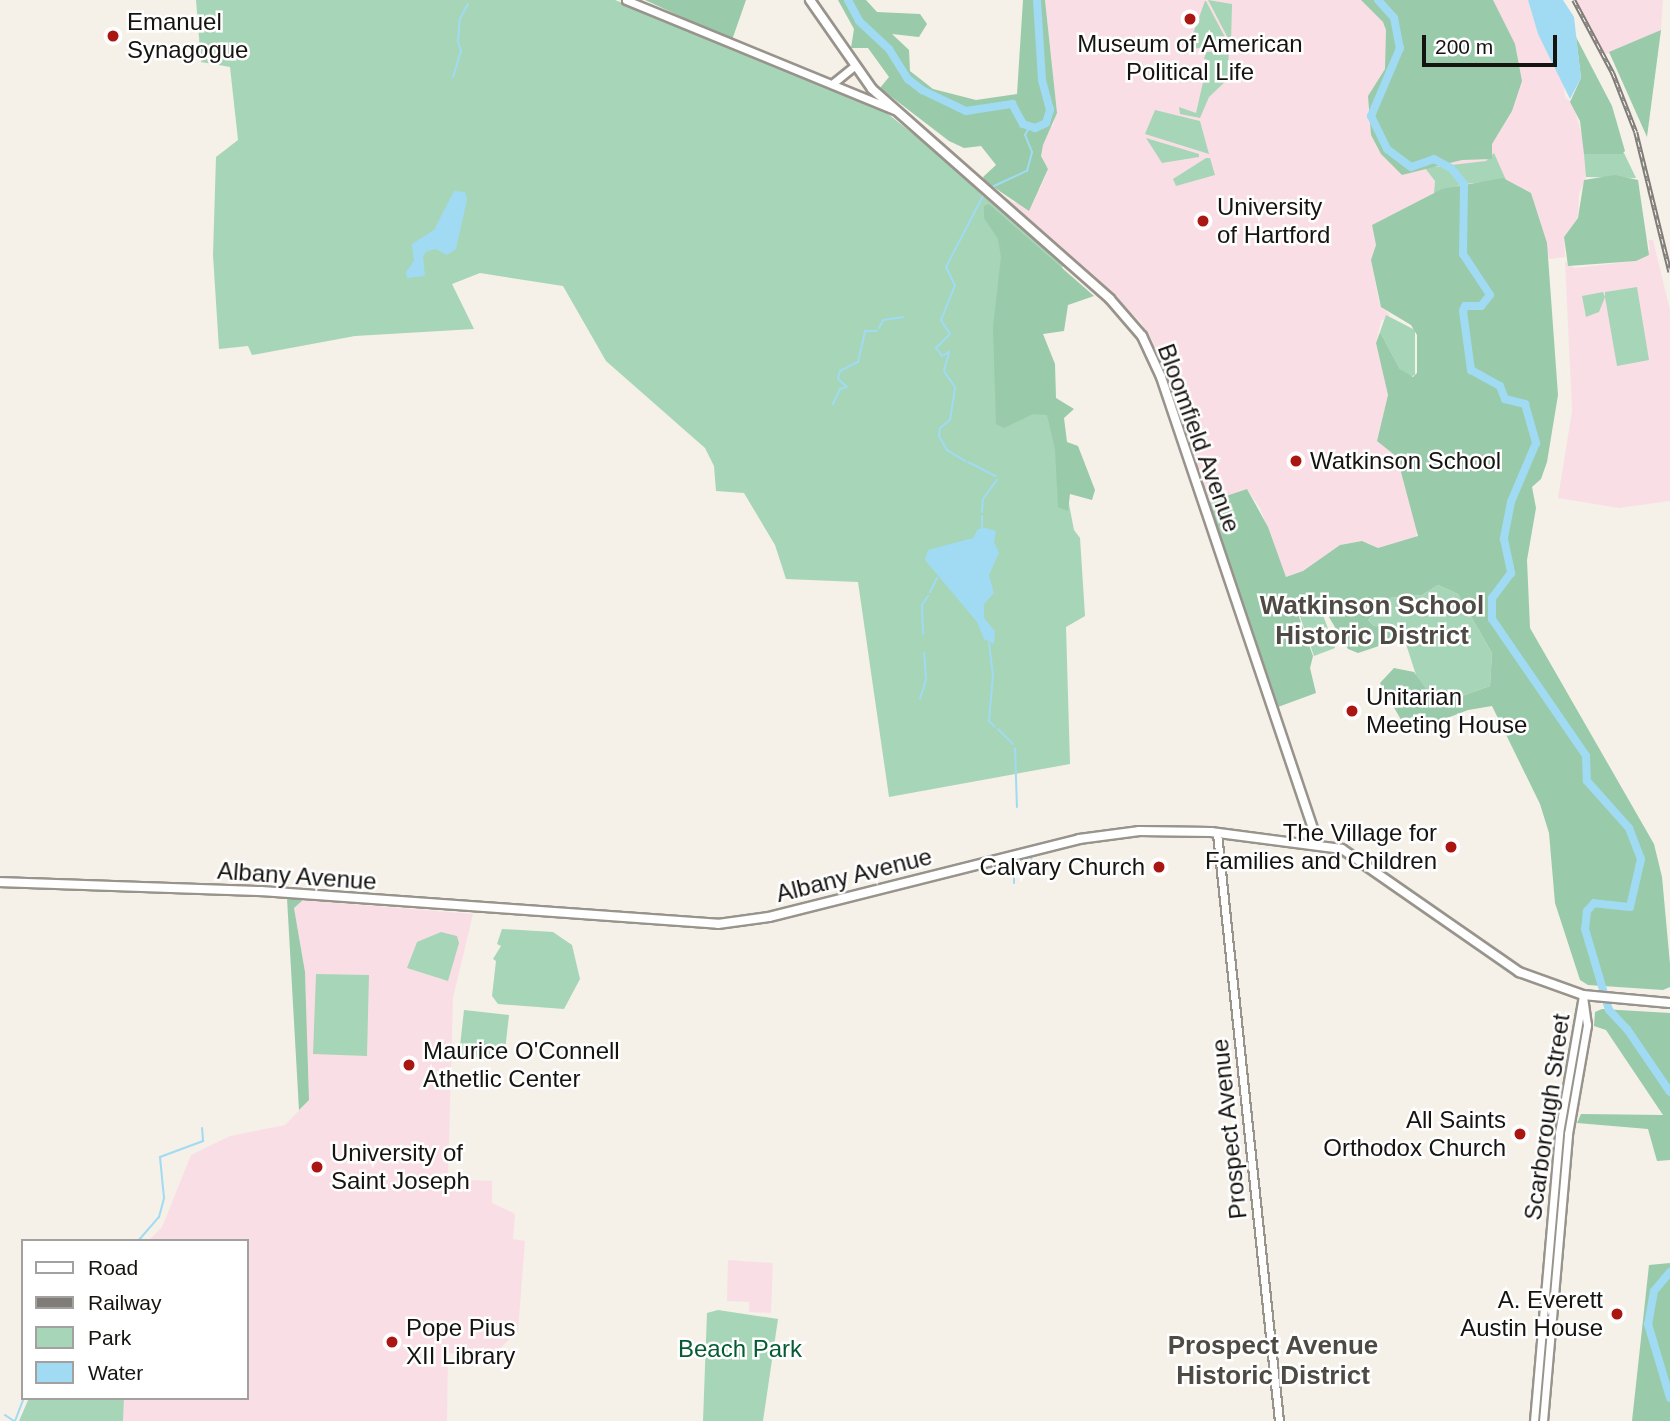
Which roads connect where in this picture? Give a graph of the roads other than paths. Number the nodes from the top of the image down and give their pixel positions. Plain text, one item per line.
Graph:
1 (626, 0) edge
2 (810, 0) edge
3 (854, 66) junction
4 (832, 84) junction
5 (869, 99) junction
6 (884, 101) junction
7 (894, 111) junction
8 (1217, 833) junction
9 (1318, 843) junction
10 (0, 883) edge
11 (1583, 995) junction
12 (1670, 1003) edge
13 (1558, 1186) junction
14 (1548, 1269) junction
15 (1557, 1269) junction
16 (1542, 1351) junction
17 (1551, 1351) junction
18 (1279, 1421) edge
19 (1534, 1421) edge
20 (1543, 1421) edge

1 - 4 main road
2 - 3 main road, Bloomfield Avenue
3 - 4 main road
3 - 6 main road, Bloomfield Avenue
4 - 5 main road
5 - 6 main road
5 - 7 main road
6 - 7 main road, Bloomfield Avenue
7 - 9 main road, Bloomfield Avenue
8 - 9 main road, Albany Avenue
8 - 10 main road, Albany Avenue
8 - 18 main road, Prospect Avenue
9 - 11 main road, Albany Avenue
11 - 12 main road, Albany Avenue
11 - 13 main road, Scarborough Street
13 - 14 main road, Scarborough Street
13 - 15 main road, Scarborough Street
14 - 15 main road
14 - 16 main road, Scarborough Street
15 - 17 main road, Scarborough Street
16 - 17 main road
16 - 19 main road, Scarborough Street
17 - 20 main road, Scarborough Street

